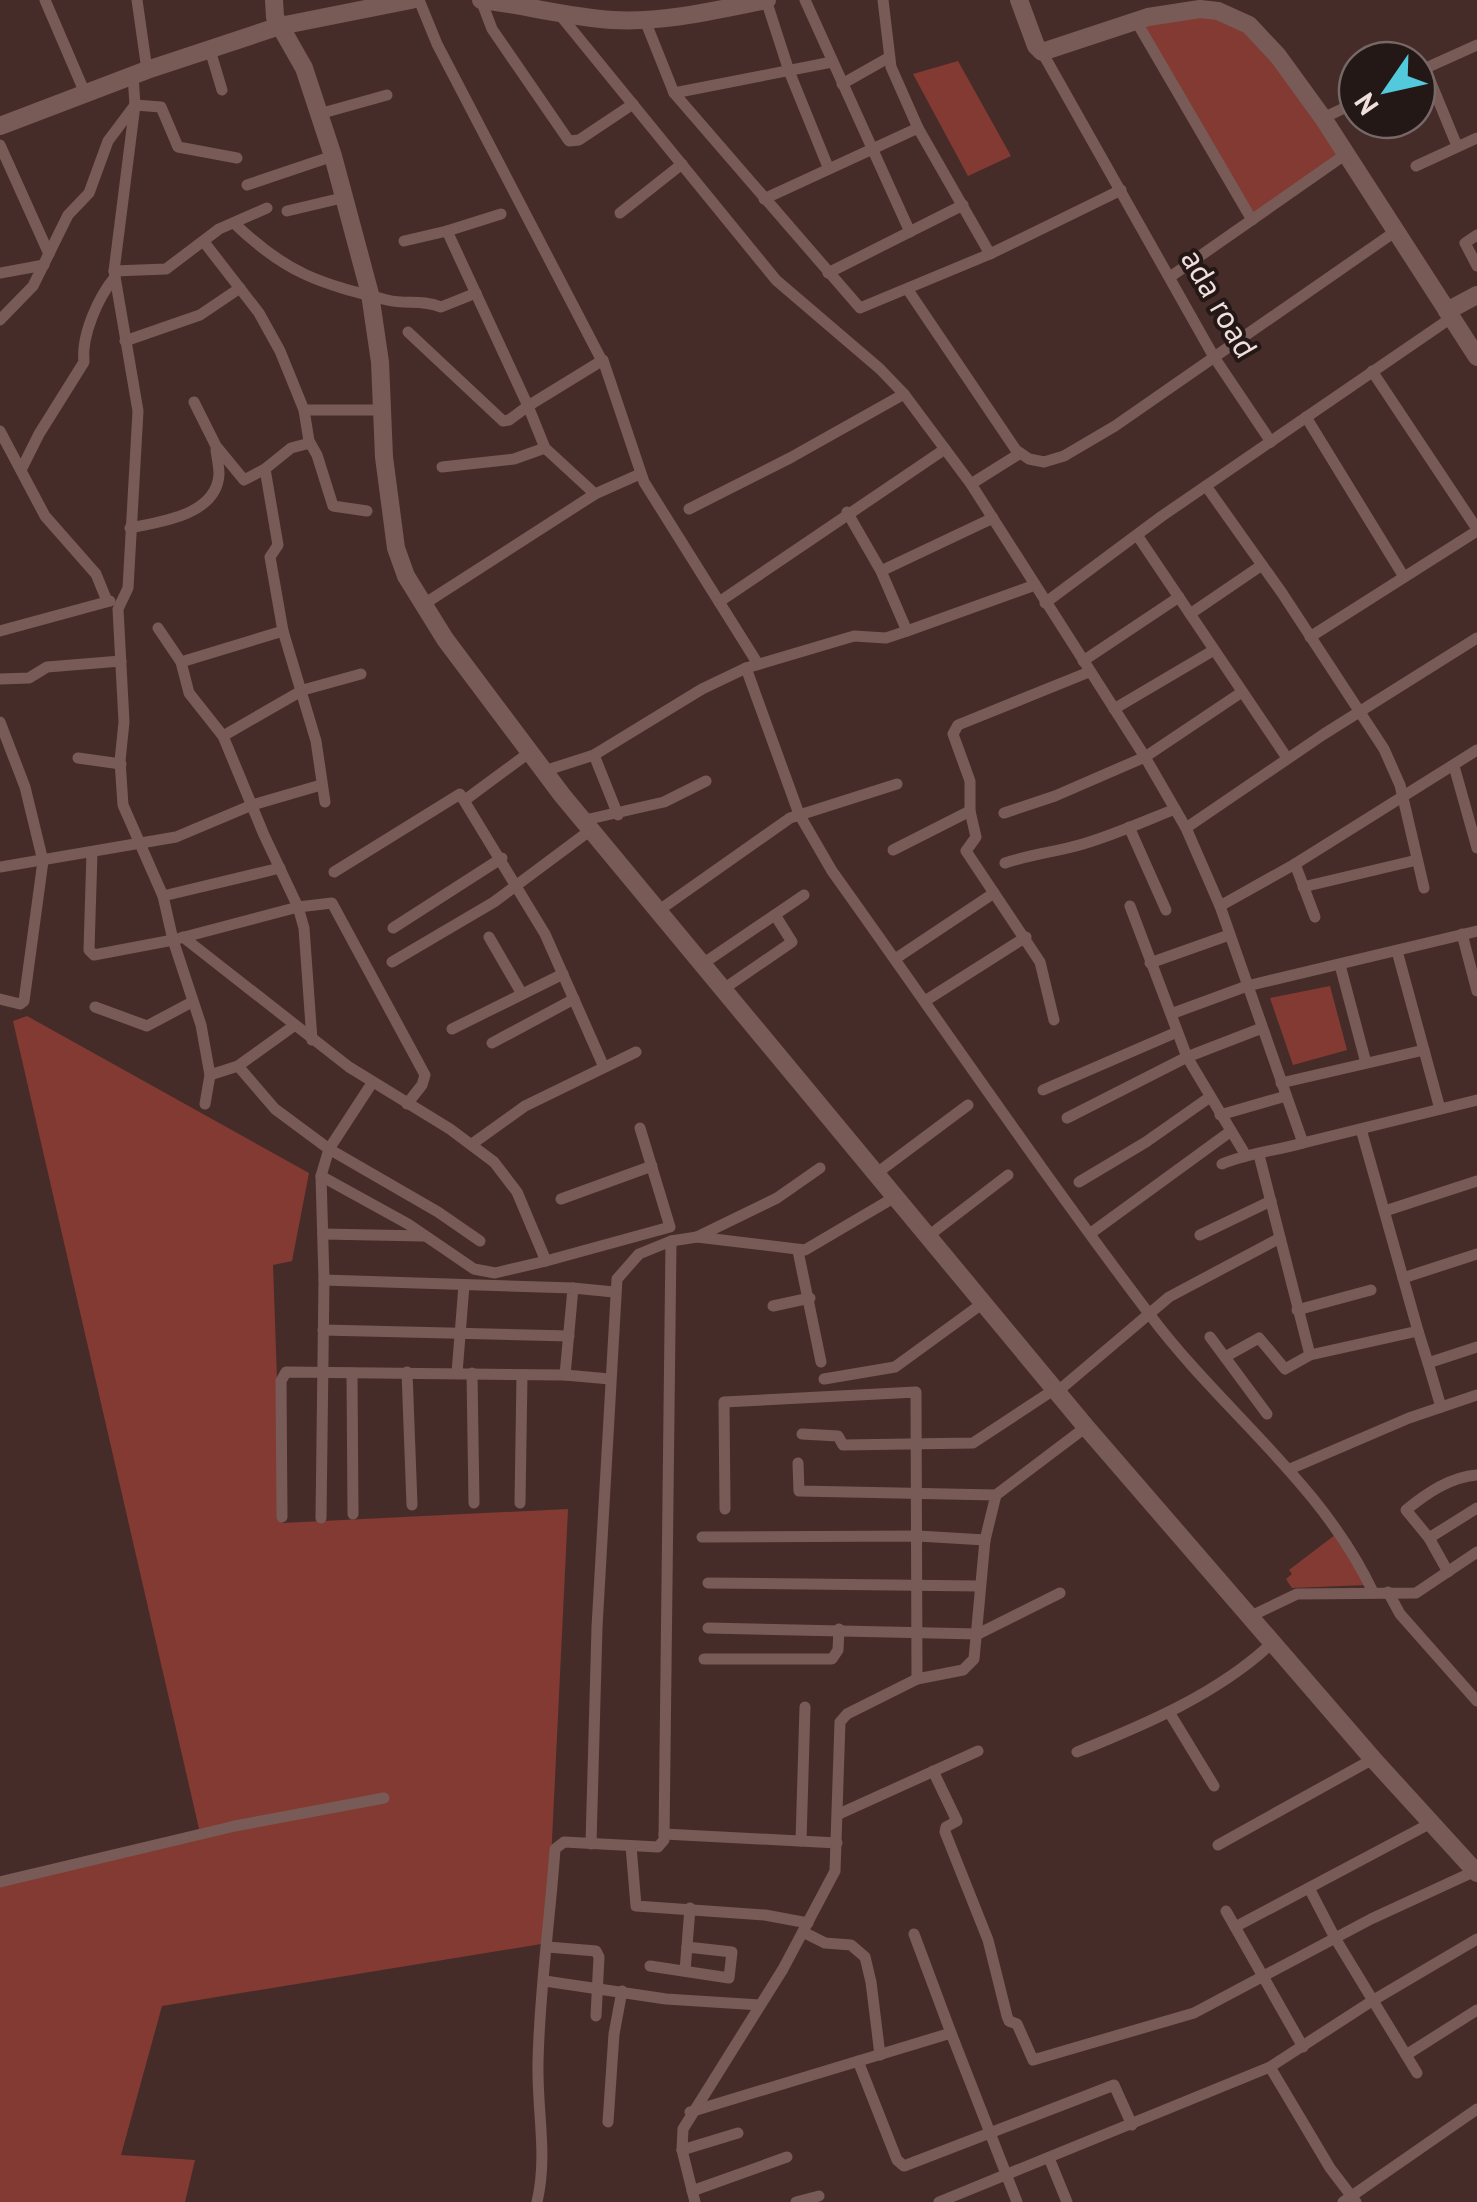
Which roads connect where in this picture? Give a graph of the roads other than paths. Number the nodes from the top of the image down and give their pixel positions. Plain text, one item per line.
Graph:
1 (45, 0) edge
2 (137, 0) edge
3 (415, 0) edge
4 (481, 0) edge
5 (767, 0) edge
6 (806, 0) edge
7 (883, 0) edge
8 (1019, 0) edge
9 (274, 11) edge
10 (560, 15) junction
11 (644, 18) junction
12 (1136, 21) junction
13 (1477, 46) edge
14 (210, 50) junction
15 (1042, 52) junction
16 (888, 58) junction
17 (832, 62) junction
18 (1437, 63) edge
19 (788, 71) junction
20 (140, 73) junction
21 (842, 84) junction
22 (222, 90) dead end
23 (85, 93) junction
24 (674, 93) junction
25 (387, 95) dead end
26 (633, 104) junction
27 (1437, 104) edge
28 (135, 105) junction
29 (1337, 112) edge
30 (319, 114) junction
31 (1324, 118) junction
32 (0, 126) edge
33 (918, 128) junction
34 (1477, 138) edge
35 (0, 145) edge
36 (1457, 146) junction
37 (872, 147) junction
38 (1346, 154) junction
39 (334, 156) junction
40 (237, 158) dead end
41 (682, 164) junction
42 (828, 166) junction
43 (1416, 166) dead end
44 (247, 185) dead end
45 (1121, 190) junction
46 (346, 198) junction
47 (764, 199) junction
48 (963, 206) junction
49 (267, 208) dead end
50 (288, 211) dead end
51 (620, 213) dead end
52 (502, 214) dead end
53 (1252, 220) junction
54 (235, 224) junction
55 (446, 231) junction
56 (1396, 231) junction
57 (910, 232) junction
58 (1477, 235) edge
59 (404, 241) dead end
60 (204, 242) junction
61 (990, 254) junction
62 (46, 260) junction
63 (1477, 266) edge
64 (828, 273) junction
65 (0, 274) edge
66 (115, 274) junction
67 (1170, 277) junction
68 (240, 288) junction
69 (908, 290) junction
70 (476, 293) junction
71 (370, 294) junction
72 (1477, 295) edge
73 (1477, 305) edge
74 (1449, 314) junction
75 (0, 320) edge
76 (408, 332) dead end
77 (125, 341) junction
78 (1214, 357) junction
79 (1477, 357) edge
80 (597, 362) junction
81 (1372, 371) junction
82 (904, 394) junction
83 (194, 402) dead end
84 (528, 406) junction
85 (304, 410) junction
86 (382, 410) junction
87 (1306, 417) junction
88 (0, 431) edge
89 (1271, 442) junction
90 (310, 443) junction
91 (216, 446) junction
92 (545, 448) junction
93 (945, 449) junction
94 (1019, 454) junction
95 (442, 467) dead end
96 (265, 469) junction
97 (21, 470) junction
98 (633, 476) junction
99 (970, 484) junction
100 (1206, 486) junction
101 (595, 494) junction
102 (689, 509) dead end
103 (367, 511) dead end
104 (847, 512) junction
105 (993, 518) junction
106 (130, 528) junction
107 (1477, 530) edge
108 (1137, 534) junction
109 (1262, 565) junction
110 (882, 572) junction
111 (1404, 577) junction
112 (1034, 586) junction
113 (124, 597) junction
114 (1178, 597) junction
115 (107, 602) junction
116 (718, 602) junction
117 (1045, 602) junction
118 (424, 604) junction
119 (1190, 614) junction
120 (158, 628) dead end
121 (0, 630) edge
122 (283, 630) junction
123 (907, 631) junction
124 (1310, 637) junction
125 (1477, 638) edge
126 (1214, 650) junction
127 (121, 661) junction
128 (182, 662) junction
129 (752, 666) junction
130 (1086, 666) junction
131 (360, 674) dead end
132 (0, 679) edge
133 (303, 690) junction
134 (1242, 692) junction
135 (1114, 709) junction
136 (1359, 714) junction
137 (0, 722) edge
138 (224, 736) junction
139 (1477, 750) edge
140 (530, 752) junction
141 (594, 755) junction
142 (1145, 757) junction
143 (78, 758) dead end
144 (1286, 758) junction
145 (120, 764) junction
146 (1454, 766) junction
147 (544, 771) junction
148 (706, 781) dead end
149 (897, 784) dead end
150 (321, 786) junction
151 (1402, 799) junction
152 (465, 800) junction
153 (325, 802) dead end
154 (252, 806) junction
155 (1175, 809) junction
156 (970, 811) junction
157 (804, 812) junction
158 (1004, 813) dead end
159 (618, 815) junction
160 (588, 825) junction
161 (1129, 827) junction
162 (1186, 828) junction
163 (138, 844) junction
164 (1477, 848) edge
165 (893, 850) dead end
166 (92, 852) junction
167 (502, 858) junction
168 (1418, 860) junction
169 (43, 861) junction
170 (1005, 863) dead end
171 (1295, 864) junction
172 (0, 867) edge
173 (280, 868) junction
174 (334, 872) dead end
175 (518, 886) junction
176 (1304, 887) junction
177 (1424, 888) dead end
178 (994, 893) junction
179 (804, 895) dead end
180 (163, 896) junction
181 (1130, 906) dead end
182 (1220, 906) junction
183 (298, 907) junction
184 (1166, 910) dead end
185 (658, 911) junction
186 (775, 916) junction
187 (1315, 918) dead end
188 (394, 928) dead end
189 (1477, 931) edge
190 (1462, 934) junction
191 (1229, 935) junction
192 (489, 937) dead end
193 (1026, 937) junction
194 (178, 938) junction
195 (1398, 952) junction
196 (895, 959) junction
197 (392, 962) dead end
198 (1150, 963) junction
199 (701, 965) junction
200 (1340, 965) junction
201 (563, 974) junction
202 (1247, 986) junction
203 (722, 990) junction
204 (1477, 991) edge
205 (522, 994) junction
206 (0, 999) edge
207 (574, 1000) junction
208 (925, 1001) junction
209 (192, 1002) junction
210 (95, 1007) dead end
211 (1172, 1014) junction
212 (1054, 1020) dead end
213 (295, 1026) junction
214 (1262, 1028) junction
215 (452, 1029) dead end
216 (1177, 1032) junction
217 (312, 1040) junction
218 (492, 1042) dead end
219 (1424, 1050) junction
220 (636, 1052) dead end
221 (1187, 1057) junction
222 (1366, 1063) junction
223 (238, 1066) junction
224 (604, 1066) junction
225 (210, 1075) junction
226 (372, 1083) junction
227 (1043, 1090) dead end
228 (1284, 1090) junction
229 (1210, 1097) junction
230 (1477, 1100) edge
231 (205, 1104) dead end
232 (408, 1104) junction
233 (968, 1105) dead end
234 (1440, 1109) junction
235 (1220, 1115) junction
236 (1068, 1118) dead end
237 (640, 1128) dead end
238 (1361, 1129) junction
239 (1230, 1131) junction
240 (1303, 1143) junction
241 (472, 1144) junction
242 (329, 1149) junction
243 (1245, 1154) junction
244 (1259, 1155) junction
245 (1222, 1164) dead end
246 (652, 1166) junction
247 (820, 1168) dead end
248 (877, 1173) junction
249 (1008, 1175) dead end
250 (321, 1176) junction
251 (1079, 1182) dead end
252 (1474, 1182) edge
253 (1477, 1196) edge
254 (896, 1197) junction
255 (561, 1199) dead end
256 (1270, 1201) junction
257 (1385, 1212) junction
258 (1096, 1229) junction
259 (323, 1234) junction
260 (1200, 1235) dead end
261 (427, 1236) junction
262 (697, 1237) junction
263 (927, 1237) junction
264 (1280, 1238) junction
265 (480, 1241) dead end
266 (670, 1242) junction
267 (798, 1251) junction
268 (1477, 1254) edge
269 (548, 1260) junction
270 (1403, 1278) junction
271 (324, 1280) junction
272 (464, 1285) junction
273 (553, 1288) junction
274 (573, 1288) junction
275 (1371, 1290) dead end
276 (614, 1292) junction
277 (810, 1298) junction
278 (983, 1303) junction
279 (773, 1306) dead end
280 (1297, 1310) junction
281 (1155, 1311) junction
282 (323, 1330) junction
283 (1418, 1330) junction
284 (458, 1334) junction
285 (569, 1336) junction
286 (1210, 1337) dead end
287 (1477, 1346) edge
288 (1310, 1354) junction
289 (1224, 1357) junction
290 (821, 1362) dead end
291 (1428, 1363) junction
292 (407, 1372) junction
293 (457, 1372) junction
294 (321, 1373) junction
295 (352, 1374) junction
296 (472, 1374) junction
297 (565, 1374) junction
298 (522, 1375) junction
299 (610, 1379) junction
300 (824, 1379) dead end
301 (1056, 1391) junction
302 (1477, 1395) edge
303 (1441, 1407) junction
304 (1266, 1414) dead end
305 (1086, 1427) junction
306 (802, 1434) dead end
307 (918, 1444) junction
308 (798, 1463) dead end
309 (1290, 1470) junction
310 (1477, 1475) edge
311 (917, 1492) junction
312 (996, 1495) junction
313 (474, 1503) dead end
314 (520, 1503) dead end
315 (412, 1505) dead end
316 (1477, 1508) edge
317 (725, 1509) dead end
318 (354, 1514) dead end
319 (282, 1517) dead end
320 (321, 1518) dead end
321 (918, 1536) junction
322 (702, 1537) dead end
323 (1429, 1538) junction
324 (984, 1540) junction
325 (1477, 1552) edge
326 (1448, 1572) junction
327 (708, 1584) dead end
328 (918, 1585) junction
329 (979, 1586) junction
330 (1381, 1592) junction
331 (1060, 1593) dead end
332 (1249, 1617) junction
333 (708, 1628) dead end
334 (839, 1629) junction
335 (918, 1632) junction
336 (978, 1634) junction
337 (1272, 1643) junction
338 (704, 1659) dead end
339 (918, 1679) junction
340 (1477, 1701) edge
341 (806, 1707) dead end
342 (1169, 1712) junction
343 (978, 1751) dead end
344 (1076, 1752) dead end
345 (1373, 1759) junction
346 (933, 1771) junction
347 (1214, 1786) dead end
348 (384, 1798) dead end
349 (838, 1814) junction
350 (1431, 1823) junction
351 (664, 1834) junction
352 (802, 1841) junction
353 (837, 1843) junction
354 (591, 1844) junction
355 (1218, 1845) dead end
356 (631, 1846) junction
357 (1476, 1872) edge
358 (0, 1882) edge
359 (1309, 1888) junction
360 (690, 1908) junction
361 (1226, 1911) dead end
362 (1235, 1927) junction
363 (805, 1928) junction
364 (914, 1934) dead end
365 (1335, 1938) junction
366 (1477, 1939) edge
367 (687, 1947) junction
368 (548, 1948) junction
369 (650, 1966) dead end
370 (686, 1971) junction
371 (1264, 1978) junction
372 (545, 1981) junction
373 (597, 1987) junction
374 (622, 1991) junction
375 (1372, 2001) junction
376 (760, 2005) junction
377 (1477, 2010) edge
378 (596, 2016) dead end
379 (951, 2033) junction
380 (1304, 2047) junction
381 (880, 2054) junction
382 (1406, 2055) junction
383 (858, 2061) junction
384 (1270, 2067) junction
385 (1417, 2073) dead end
386 (1477, 2108) edge
387 (690, 2112) junction
388 (608, 2122) dead end
389 (1132, 2124) junction
390 (738, 2133) dead end
391 (990, 2133) junction
392 (682, 2150) junction
393 (787, 2156) dead end
394 (1049, 2158) junction
395 (1006, 2174) junction
396 (819, 2196) dead end
397 (694, 2197) edge
398 (1350, 2200) edge
399 (538, 2202) edge
400 (796, 2202) edge
401 (939, 2202) edge
402 (1017, 2202) edge
403 (1067, 2202) edge

1 - 23 street
2 - 20 street
3 - 9 main road
3 - 80 street
4 - 10 main road
4 - 26 street
5 - 11 main road
5 - 19 street
6 - 17 street
7 - 16 street
8 - 15 main road, ada road
9 - 14 main road
9 - 30 main road
10 - 11 main road
10 - 26 street
11 - 24 street
12 - 15 main road
12 - 31 main road
12 - 53 street
13 - 18 street
14 - 20 main road
14 - 22 street
15 - 45 street, ada road
16 - 21 street
16 - 33 street
17 - 19 street
17 - 21 street
19 - 24 street
19 - 42 street
20 - 23 main road
20 - 28 street
21 - 37 street
23 - 32 main road
24 - 47 street
25 - 30 street
26 - 41 street
27 - 36 street
28 - 40 street
28 - 62 street
28 - 66 street
29 - 31 street
30 - 39 main road
31 - 38 main road
33 - 37 street
33 - 48 street
34 - 36 street
35 - 62 street
36 - 43 street
37 - 42 street
37 - 57 street
38 - 53 street
38 - 56 main road
39 - 44 street
39 - 46 main road
41 - 51 street
41 - 82 street
42 - 47 street
45 - 61 street
45 - 67 street, ada road
46 - 50 street
46 - 71 main road
47 - 64 street
48 - 57 street
48 - 61 street
49 - 54 street
52 - 55 street
53 - 67 street
54 - 60 street
54 - 71 street
55 - 59 street
55 - 70 street
56 - 74 main road
56 - 78 street
57 - 64 street
58 - 63 street
60 - 66 street
60 - 68 street
61 - 69 street
62 - 65 street
62 - 75 street
64 - 69 street
66 - 77 street
66 - 97 street
67 - 78 street, ada road
68 - 77 street
68 - 85 street
69 - 94 street
70 - 71 street
70 - 84 street
71 - 86 main road
72 - 74 main road
73 - 74 main road
74 - 79 main road
74 - 81 street
76 - 84 street
77 - 106 street
78 - 89 street, ada road
78 - 94 street
80 - 84 street
80 - 98 street
81 - 87 street
81 - 107 street
82 - 93 street
82 - 102 street
83 - 91 street
84 - 92 street
85 - 86 street
85 - 90 street
86 - 118 main road
87 - 89 street
87 - 111 street
88 - 97 street
89 - 100 street
90 - 96 street
90 - 103 street
91 - 96 street
91 - 106 street
92 - 95 street
92 - 101 street
93 - 99 street
93 - 104 street
94 - 99 street
96 - 122 street
97 - 115 street
98 - 101 street
98 - 116 street
99 - 105 street
100 - 108 street
100 - 109 street
101 - 118 street
104 - 110 street
104 - 116 street
105 - 110 street
105 - 112 street
106 - 113 street
107 - 111 street
108 - 114 street
108 - 117 street
109 - 119 street
109 - 124 street
110 - 123 street
111 - 124 street
112 - 117 street
112 - 123 street
113 - 115 street
113 - 127 street
114 - 119 street
114 - 130 street
115 - 121 street
116 - 129 street
117 - 130 street
118 - 140 main road
119 - 126 street
120 - 128 street
122 - 128 street
122 - 133 street
123 - 129 street
124 - 136 street
125 - 136 street
126 - 134 street
126 - 135 street
127 - 132 street
127 - 145 street
128 - 138 street
129 - 141 street
129 - 157 street
130 - 135 street
130 - 156 street
131 - 133 street
133 - 138 street
133 - 150 street
134 - 142 street
134 - 144 street
135 - 142 street
136 - 144 street
136 - 151 street
137 - 169 street
138 - 154 street
139 - 146 street
140 - 147 main road
140 - 152 street
141 - 147 street
141 - 159 street
142 - 155 street
142 - 158 street
143 - 145 street
144 - 162 street
145 - 163 street
146 - 151 street
146 - 164 street
147 - 160 main road
148 - 159 street
149 - 157 street
150 - 153 street
150 - 154 street
151 - 168 street
151 - 171 street
152 - 167 street
152 - 174 street
154 - 163 street
154 - 173 street
155 - 161 street
155 - 162 street
156 - 165 street
156 - 178 street
157 - 185 street
157 - 196 street
159 - 160 street
160 - 175 street
160 - 185 main road
161 - 170 street
161 - 184 street
162 - 182 street
163 - 166 street
163 - 180 street
166 - 169 street
166 - 194 street
167 - 175 street
167 - 188 street
168 - 176 street
168 - 177 street
169 - 172 street
169 - 206 street
171 - 176 street
171 - 182 street
173 - 180 street
173 - 183 street
175 - 197 street
175 - 201 street
176 - 187 street
178 - 193 street
178 - 196 street
179 - 186 street
180 - 194 street
181 - 198 street
182 - 191 street
183 - 194 street
183 - 217 street
183 - 232 street
185 - 199 main road
186 - 199 street
186 - 203 street
189 - 190 street
190 - 195 street
190 - 204 street
191 - 198 street
191 - 202 street
192 - 205 street
193 - 208 street
193 - 212 street
194 - 209 street
194 - 213 street
195 - 200 street
195 - 219 street
196 - 208 street
198 - 211 street
199 - 203 main road
200 - 202 street
200 - 222 street
201 - 205 street
201 - 207 street
202 - 211 street
202 - 214 street
203 - 248 main road
205 - 215 street
207 - 218 street
207 - 224 street
208 - 258 street
209 - 210 street
209 - 225 street
211 - 216 street
213 - 217 street
213 - 223 street
214 - 221 street
214 - 228 street
216 - 221 street
216 - 227 street
217 - 226 street
219 - 222 street
219 - 234 street
220 - 224 street
221 - 229 street
221 - 236 street
222 - 228 street
223 - 225 street
223 - 242 street
224 - 241 street
225 - 231 street
226 - 232 street
226 - 242 street
228 - 235 street
228 - 240 street
229 - 235 street
229 - 251 street
230 - 234 street
232 - 241 street
233 - 248 street
234 - 238 street
235 - 239 street
237 - 246 street
238 - 240 street
238 - 257 street
239 - 243 street
239 - 258 street
240 - 244 street
241 - 269 street
242 - 250 street
242 - 265 street
243 - 244 street
243 - 245 street
244 - 256 street
246 - 255 street
246 - 269 street
247 - 262 street
248 - 254 main road
249 - 263 street
250 - 259 street
250 - 261 street
252 - 253 street
252 - 257 street
254 - 263 main road
254 - 267 street
256 - 260 street
256 - 264 street
257 - 270 street
258 - 281 street
259 - 261 street
259 - 271 street
261 - 269 street
262 - 266 street
262 - 267 street
263 - 278 main road
264 - 280 street
264 - 281 street
266 - 276 street
266 - 351 street
267 - 277 street
268 - 270 street
269 - 273 street
270 - 283 street
271 - 272 street
271 - 282 street
272 - 273 street
272 - 284 street
273 - 274 street
274 - 276 street
274 - 285 street
275 - 280 street
276 - 299 street
277 - 279 street
277 - 290 street
278 - 300 street
278 - 301 main road
280 - 288 street
281 - 301 street
281 - 309 street
282 - 284 street
282 - 294 street
283 - 288 street
283 - 291 street
284 - 285 street
284 - 293 street
285 - 297 street
286 - 289 street
287 - 291 street
288 - 289 street
289 - 304 street
291 - 303 street
292 - 293 street
292 - 295 street
292 - 315 street
293 - 296 street
294 - 295 street
294 - 319 street
294 - 320 street
295 - 318 street
296 - 298 street
296 - 313 street
297 - 298 street
297 - 299 street
298 - 314 street
299 - 354 street
301 - 305 main road
301 - 307 street
302 - 303 street
303 - 309 street
305 - 312 street
305 - 332 main road
306 - 307 street
307 - 311 street
307 - 317 street
308 - 311 street
309 - 330 street
310 - 323 street
311 - 312 street
311 - 321 street
312 - 324 street
316 - 323 street
321 - 322 street
321 - 324 street
321 - 328 street
323 - 326 street
324 - 329 street
325 - 326 street
326 - 330 street
327 - 328 street
328 - 329 street
328 - 335 street
329 - 336 street
330 - 332 street
330 - 340 street
331 - 336 street
332 - 337 main road
333 - 334 street
334 - 335 street
334 - 338 street
335 - 336 street
335 - 339 street
336 - 339 street
337 - 342 street
337 - 345 main road
339 - 349 street
341 - 352 street
342 - 344 street
342 - 347 street
343 - 346 street
345 - 350 main road
345 - 355 street
346 - 349 street
346 - 371 street
348 - 358 street
349 - 353 street
350 - 357 main road
350 - 359 street
351 - 352 street
351 - 356 street
352 - 353 street
353 - 363 street
354 - 356 street
354 - 368 street
356 - 360 street
357 - 365 street
359 - 362 street
359 - 365 street
360 - 363 street
360 - 367 street
361 - 362 street
362 - 371 street
363 - 376 street
363 - 381 street
364 - 379 street
365 - 371 street
365 - 375 street
366 - 375 street
367 - 370 street
367 - 370 street
368 - 372 street
368 - 373 street
369 - 370 street
371 - 380 street
372 - 373 street
372 - 399 street
373 - 374 street
373 - 378 street
374 - 376 street
374 - 388 street
375 - 380 street
375 - 382 street
376 - 387 street
377 - 382 street
379 - 381 street
379 - 391 street
380 - 384 street
381 - 383 street
382 - 385 street
383 - 387 street
383 - 391 street
384 - 389 street
384 - 398 street
386 - 398 street
387 - 392 street
389 - 391 street
389 - 394 street
390 - 392 street
391 - 395 street
392 - 397 street
393 - 397 street
394 - 395 street
394 - 403 street
395 - 401 street
395 - 402 street
396 - 400 street

